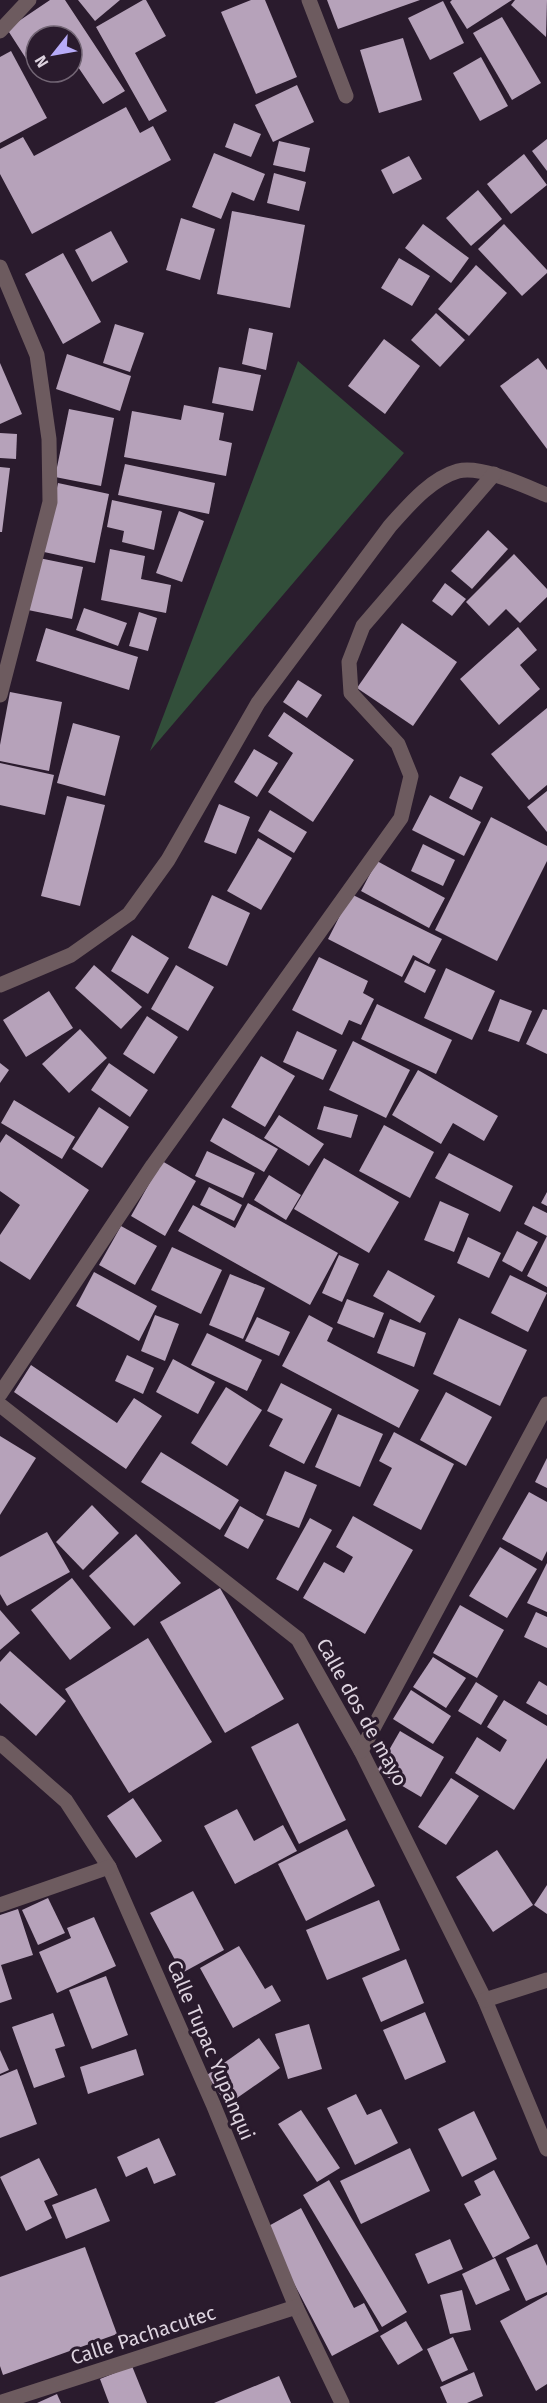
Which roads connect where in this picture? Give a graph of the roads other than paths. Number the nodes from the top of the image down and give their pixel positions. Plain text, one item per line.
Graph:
1 (30, 0) edge
2 (309, 0) edge
3 (0, 31) edge
4 (346, 96) dead end
5 (0, 267) edge
6 (494, 474) junction
7 (547, 495) edge
8 (0, 695) edge
9 (0, 985) edge
10 (0, 1394) edge
11 (547, 1404) edge
12 (0, 1406) edge
13 (0, 1743) edge
14 (361, 1751) junction
15 (109, 1867) junction
16 (0, 1905) edge
17 (547, 1980) edge
18 (485, 2000) junction
19 (547, 2149) edge
20 (296, 2307) junction
21 (0, 2397) edge
22 (2, 2403) edge
23 (342, 2403) edge

1 - 3 street
2 - 4 street
5 - 8 street
6 - 7 street
6 - 9 street
6 - 10 street
11 - 14 street
12 - 14 street, Calle dos de mayo
13 - 15 street, Calle Tupac Yupanqui
14 - 18 street, Calle dos de mayo
15 - 16 street
15 - 20 street, Calle Tupac Yupanqui
17 - 18 street
18 - 19 street, Calle dos de mayo
20 - 22 street, Calle Pachacutec
20 - 23 street, Calle Tupac Yupanqui
21 - 22 street

